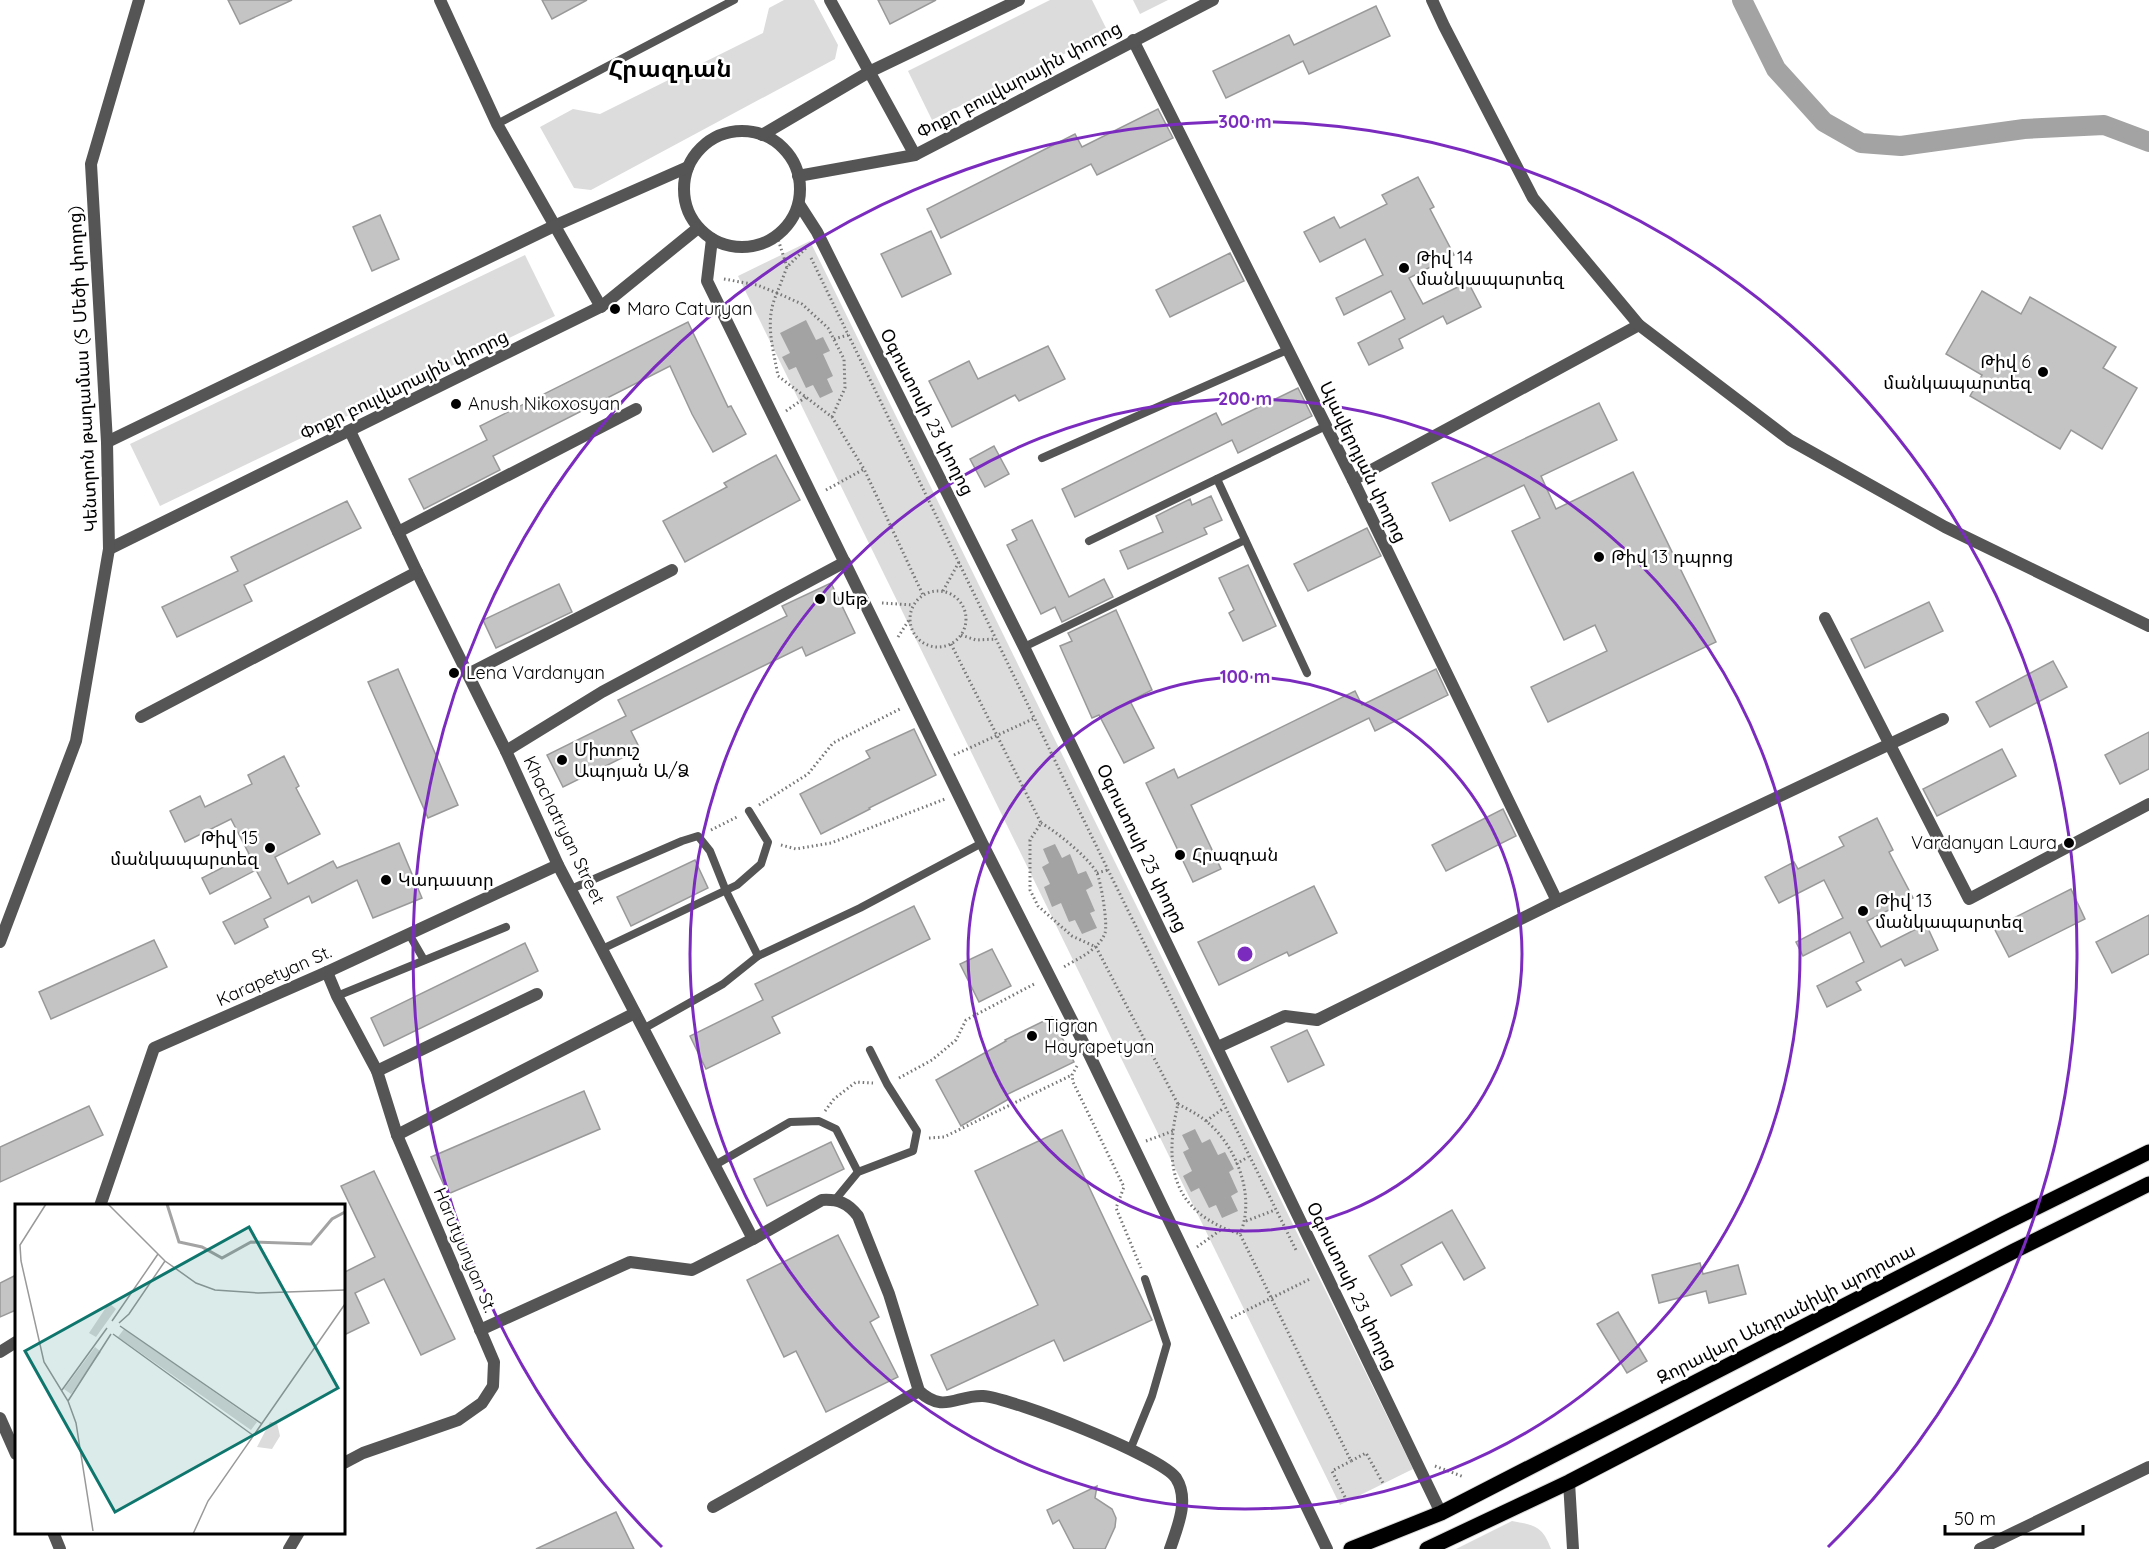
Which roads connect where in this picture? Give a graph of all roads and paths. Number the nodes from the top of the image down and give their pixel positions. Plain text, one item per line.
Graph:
1 (139, 0) edge
2 (440, 0) edge
3 (734, 0) edge
4 (830, 0) edge
5 (1019, 0) edge
6 (1213, 0) edge
7 (1432, 0) edge
8 (1134, 40) junction
9 (869, 72) junction
10 (497, 124) junction
11 (762, 135) junction
12 (915, 155) junction
13 (688, 167) junction
14 (798, 176) junction
15 (799, 204) junction
16 (792, 219) junction
17 (554, 226) junction
18 (698, 228) junction
19 (777, 236) junction
20 (712, 239) junction
21 (806, 248) junction
22 (787, 267) junction
23 (724, 279) dead end
24 (777, 293) junction
25 (601, 307) junction
26 (1639, 325) junction
27 (848, 335) junction
28 (834, 339) junction
29 (1287, 350) junction
30 (806, 397) junction
31 (636, 409) dead end
32 (780, 415) dead end
33 (832, 417) junction
34 (1326, 426) junction
35 (350, 432) junction
36 (107, 442) junction
37 (1042, 458) dead end
38 (864, 469) junction
39 (1217, 479) junction
40 (1353, 480) junction
41 (820, 493) dead end
42 (398, 532) junction
43 (1245, 540) junction
44 (1089, 541) dead end
45 (109, 549) junction
46 (845, 562) junction
47 (959, 562) junction
48 (672, 570) dead end
49 (417, 572) junction
50 (943, 591) junction
51 (923, 595) junction
52 (866, 606) junction
53 (913, 606) junction
54 (1825, 618) dead end
55 (910, 619) junction
56 (2149, 626) edge
57 (961, 635) junction
58 (996, 639) junction
59 (951, 644) junction
60 (1024, 647) junction
61 (886, 648) junction
62 (1307, 673) dead end
63 (468, 674) junction
64 (913, 703) junction
65 (141, 717) dead end
66 (1035, 718) junction
67 (1944, 719) dead end
68 (995, 735) junction
69 (1890, 745) junction
70 (506, 751) junction
71 (942, 762) junction
72 (958, 794) junction
73 (2149, 804) edge
74 (749, 811) junction
75 (1041, 823) junction
76 (698, 836) junction
77 (768, 842) junction
78 (982, 843) junction
79 (558, 865) junction
80 (1108, 870) junction
81 (1097, 873) junction
82 (571, 889) junction
83 (726, 891) junction
84 (1557, 901) junction
85 (506, 927) dead end
86 (409, 934) junction
87 (0, 942) edge
88 (1096, 947) junction
89 (602, 949) junction
90 (758, 956) junction
91 (424, 960) junction
92 (327, 972) junction
93 (1050, 976) junction
94 (537, 994) dead end
95 (337, 996) junction
96 (635, 1013) junction
97 (643, 1029) junction
98 (1218, 1047) junction
99 (870, 1050) dead end
100 (1089, 1054) junction
101 (377, 1071) junction
102 (1072, 1075) junction
103 (887, 1084) junction
104 (1178, 1104) junction
105 (1225, 1108) junction
106 (819, 1121) junction
107 (1206, 1121) junction
108 (1173, 1131) junction
109 (397, 1135) junction
110 (915, 1139) junction
111 (1144, 1142) dead end
112 (2149, 1152) edge
113 (1248, 1157) junction
114 (1236, 1164) junction
115 (715, 1165) junction
116 (858, 1172) junction
117 (2149, 1184) edge
118 (835, 1200) junction
119 (101, 1204) edge
120 (1275, 1210) junction
121 (1246, 1221) junction
122 (1222, 1229) junction
123 (1240, 1234) junction
124 (753, 1239) junction
125 (1192, 1250) dead end
126 (1300, 1259) dead end
127 (1305, 1269) dead end
128 (1145, 1279) joint
129 (1271, 1298) junction
130 (1218, 1324) junction
131 (480, 1330) junction
132 (15, 1343) edge
133 (0, 1352) edge
134 (919, 1391) junction
135 (0, 1418) edge
136 (1130, 1450) junction
137 (15, 1452) edge
138 (1351, 1461) junction
139 (345, 1462) edge
140 (1432, 1465) dead end
141 (2149, 1467) edge
142 (1464, 1477) dead end
143 (1569, 1482) junction
144 (1384, 1485) dead end
145 (1347, 1501) dead end
146 (713, 1508) dead end
147 (1441, 1513) junction
148 (53, 1534) edge
149 (298, 1534) edge
150 (1453, 1538) junction
151 (60, 1549) edge
152 (289, 1549) edge
153 (1170, 1549) edge
154 (1327, 1549) edge
155 (1351, 1549) edge
156 (1427, 1549) edge
157 (1573, 1549) edge
158 (1980, 1549) edge

1 - 36 street, Կենտրոն թաղամաս (Տ Մեծի փողոց)
2 - 10 street
3 - 10 lane
4 - 9 street
5 - 9 street
6 - 8 street, Փոքր բուլվարային փողոց
7 - 26 street
8 - 12 street, Փոքր բուլվարային փողոց
8 - 29 street, Ալավերդյան փողոց
9 - 11 street
9 - 12 street
10 - 17 street
11 - 13 street
11 - 14 street
12 - 14 street, Փոքր բուլվարային փողոց
13 - 17 street
13 - 18 street
14 - 15 street
15 - 16 street
15 - 60 street, Օգոստոսի 23 փողոց
16 - 19 street
16 - 21 path
17 - 25 street
17 - 36 street
18 - 20 street
18 - 25 street, Փոքր բուլվարային փողոց
19 - 20 street
19 - 22 path
20 - 46 street
21 - 22 path
21 - 27 path
22 - 24 path
23 - 24 path
24 - 28 path
24 - 30 path
25 - 35 street, Փոքր բուլվարային փողոց
26 - 40 street
26 - 56 street
27 - 28 path
27 - 47 path
28 - 33 path
29 - 34 street, Ալավերդյան փողոց
29 - 37 lane
30 - 32 path
30 - 33 path
31 - 42 street
33 - 38 path
34 - 39 lane
34 - 40 street, Ալավերդյան փողոց
35 - 42 street, Khachatryan Street
35 - 45 street, Փոքր բուլվարային փողոց
36 - 45 street, Կենտրոն թաղամաս (Տ Մեծի փողոց)
38 - 41 path
38 - 51 path
39 - 43 lane
39 - 44 lane
40 - 84 street, Ալավերդյան փողոց
42 - 49 street, Khachatryan Street
43 - 60 lane
43 - 62 lane
45 - 87 street, Կենտրոն թաղամաս (Տ Մեծի փողոց)
46 - 52 street
46 - 70 street
47 - 50 path
47 - 58 path
48 - 63 street
49 - 63 street, Khachatryan Street
49 - 65 street
50 - 51 path
50 - 57 path
51 - 53 path
52 - 53 path
52 - 61 street
53 - 55 path
54 - 69 street
55 - 59 path
55 - 61 path
57 - 58 path
57 - 59 path
58 - 66 path
59 - 68 path
60 - 98 street, Օգոստոսի 23 փողոց
61 - 64 street
63 - 70 street, Khachatryan Street
64 - 71 street
64 - 74 path
66 - 68 path
66 - 80 path
67 - 69 street
68 - 71 path
68 - 75 path
69 - 73 street
69 - 84 street
70 - 79 street, Khachatryan Street
71 - 72 street
72 - 77 path
72 - 78 street
74 - 76 path
74 - 77 lane
75 - 81 path
75 - 88 path
76 - 82 lane
76 - 83 lane
77 - 83 lane
78 - 90 lane
78 - 93 street
79 - 82 street, Khachatryan Street
79 - 86 street, Karapetyan St.
80 - 81 path
80 - 105 path
81 - 88 path
82 - 89 street, Khachatryan Street
83 - 89 lane
83 - 90 lane
84 - 98 street
85 - 91 lane
86 - 91 lane
86 - 92 street, Karapetyan St.
88 - 93 path
88 - 104 path
89 - 96 street, Khachatryan Street
90 - 97 lane
91 - 95 lane
92 - 95 street, Harutyunyan St.
92 - 119 street, Karapetyan St.
93 - 100 street
93 - 103 path
94 - 101 street
95 - 101 street, Harutyunyan St.
96 - 97 street, Khachatryan Street
96 - 109 street
97 - 115 street, Khachatryan Street
98 - 147 street, Օգոստոսի 23 փողոց
99 - 103 lane
100 - 102 path
100 - 130 street
101 - 109 street, Harutyunyan St.
102 - 110 path
102 - 128 path
103 - 106 path
103 - 110 lane
104 - 107 path
104 - 108 path
105 - 107 path
105 - 113 path
106 - 115 lane
106 - 116 lane
107 - 114 path
108 - 111 path
108 - 122 path
109 - 131 street, Harutyunyan St.
110 - 116 lane
112 - 147 main road, Զորավար Անդրանիկի պողոտա
113 - 114 path
113 - 120 path
114 - 121 path
115 - 124 street, Khachatryan Street
116 - 118 lane
117 - 143 main road
118 - 124 street
118 - 134 street
120 - 121 path
120 - 126 path
121 - 123 path
122 - 123 path
122 - 125 path
123 - 129 path
124 - 131 street
127 - 129 path
128 - 136 lane
129 - 130 path
129 - 138 path
130 - 154 street
131 - 139 street, Harutyunyan St.
132 - 133 street
134 - 136 street
134 - 146 street
135 - 137 street
136 - 153 street
138 - 144 path
138 - 145 path
140 - 142 path
141 - 158 street
143 - 150 main road
143 - 157 street
147 - 150 main road
147 - 155 main road, Զորավար Անդրանիկի պողոտա
148 - 151 street
149 - 152 street
150 - 156 main road

